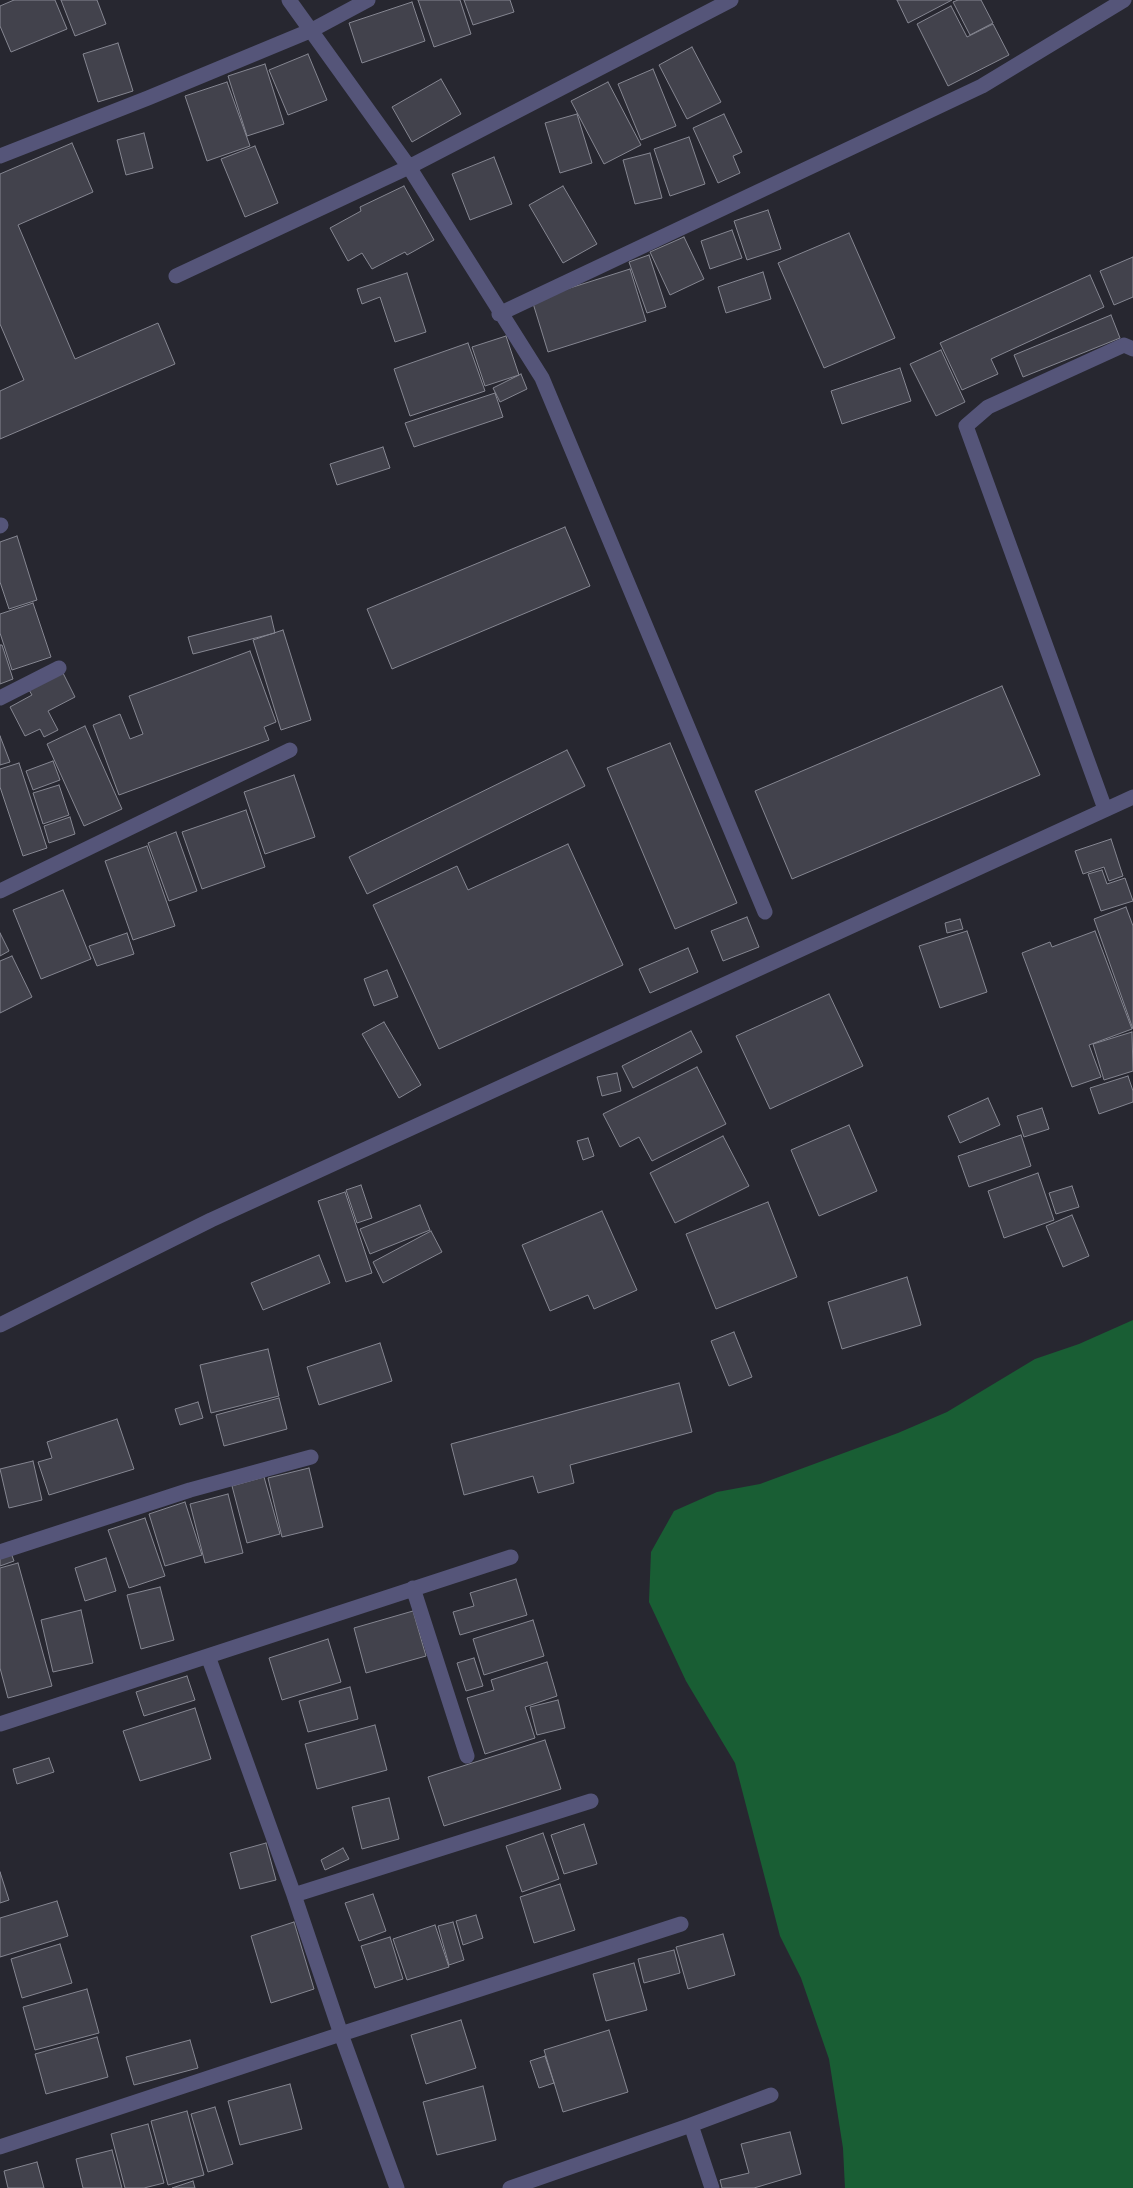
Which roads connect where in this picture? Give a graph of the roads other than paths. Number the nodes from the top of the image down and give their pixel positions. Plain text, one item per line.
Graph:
1 (289, 0) edge
2 (368, 0) edge
3 (731, 0) edge
4 (1124, 0) edge
5 (312, 30) junction
6 (0, 156) edge
7 (409, 167) junction
8 (176, 276) dead end
9 (499, 314) junction
10 (1133, 349) edge
11 (59, 668) dead end
12 (0, 698) edge
13 (290, 750) dead end
14 (1133, 797) edge
15 (1104, 810) junction
16 (0, 891) edge
17 (765, 912) dead end
18 (0, 1325) edge
19 (311, 1457) dead end
20 (0, 1552) edge
21 (511, 1556) dead end
22 (413, 1588) junction
23 (208, 1656) junction
24 (0, 1724) edge
25 (467, 1756) dead end
26 (591, 1801) dead end
27 (294, 1895) junction
28 (680, 1924) dead end
29 (340, 2034) junction
30 (771, 2095) dead end
31 (691, 2125) junction
32 (0, 2146) edge
33 (397, 2188) edge
34 (510, 2188) edge
35 (712, 2188) edge

1 - 5 street
2 - 5 street
3 - 7 street
4 - 9 street
5 - 6 street
5 - 7 street
7 - 8 street
7 - 9 street
9 - 17 street
10 - 15 street
11 - 12 street
13 - 16 street
14 - 15 street
15 - 18 street
19 - 20 street
21 - 22 street
22 - 23 street
22 - 25 street
23 - 24 street
23 - 27 street
26 - 27 street
27 - 29 street
28 - 29 street
29 - 32 street
29 - 33 street
30 - 31 street
31 - 34 street
31 - 35 street

